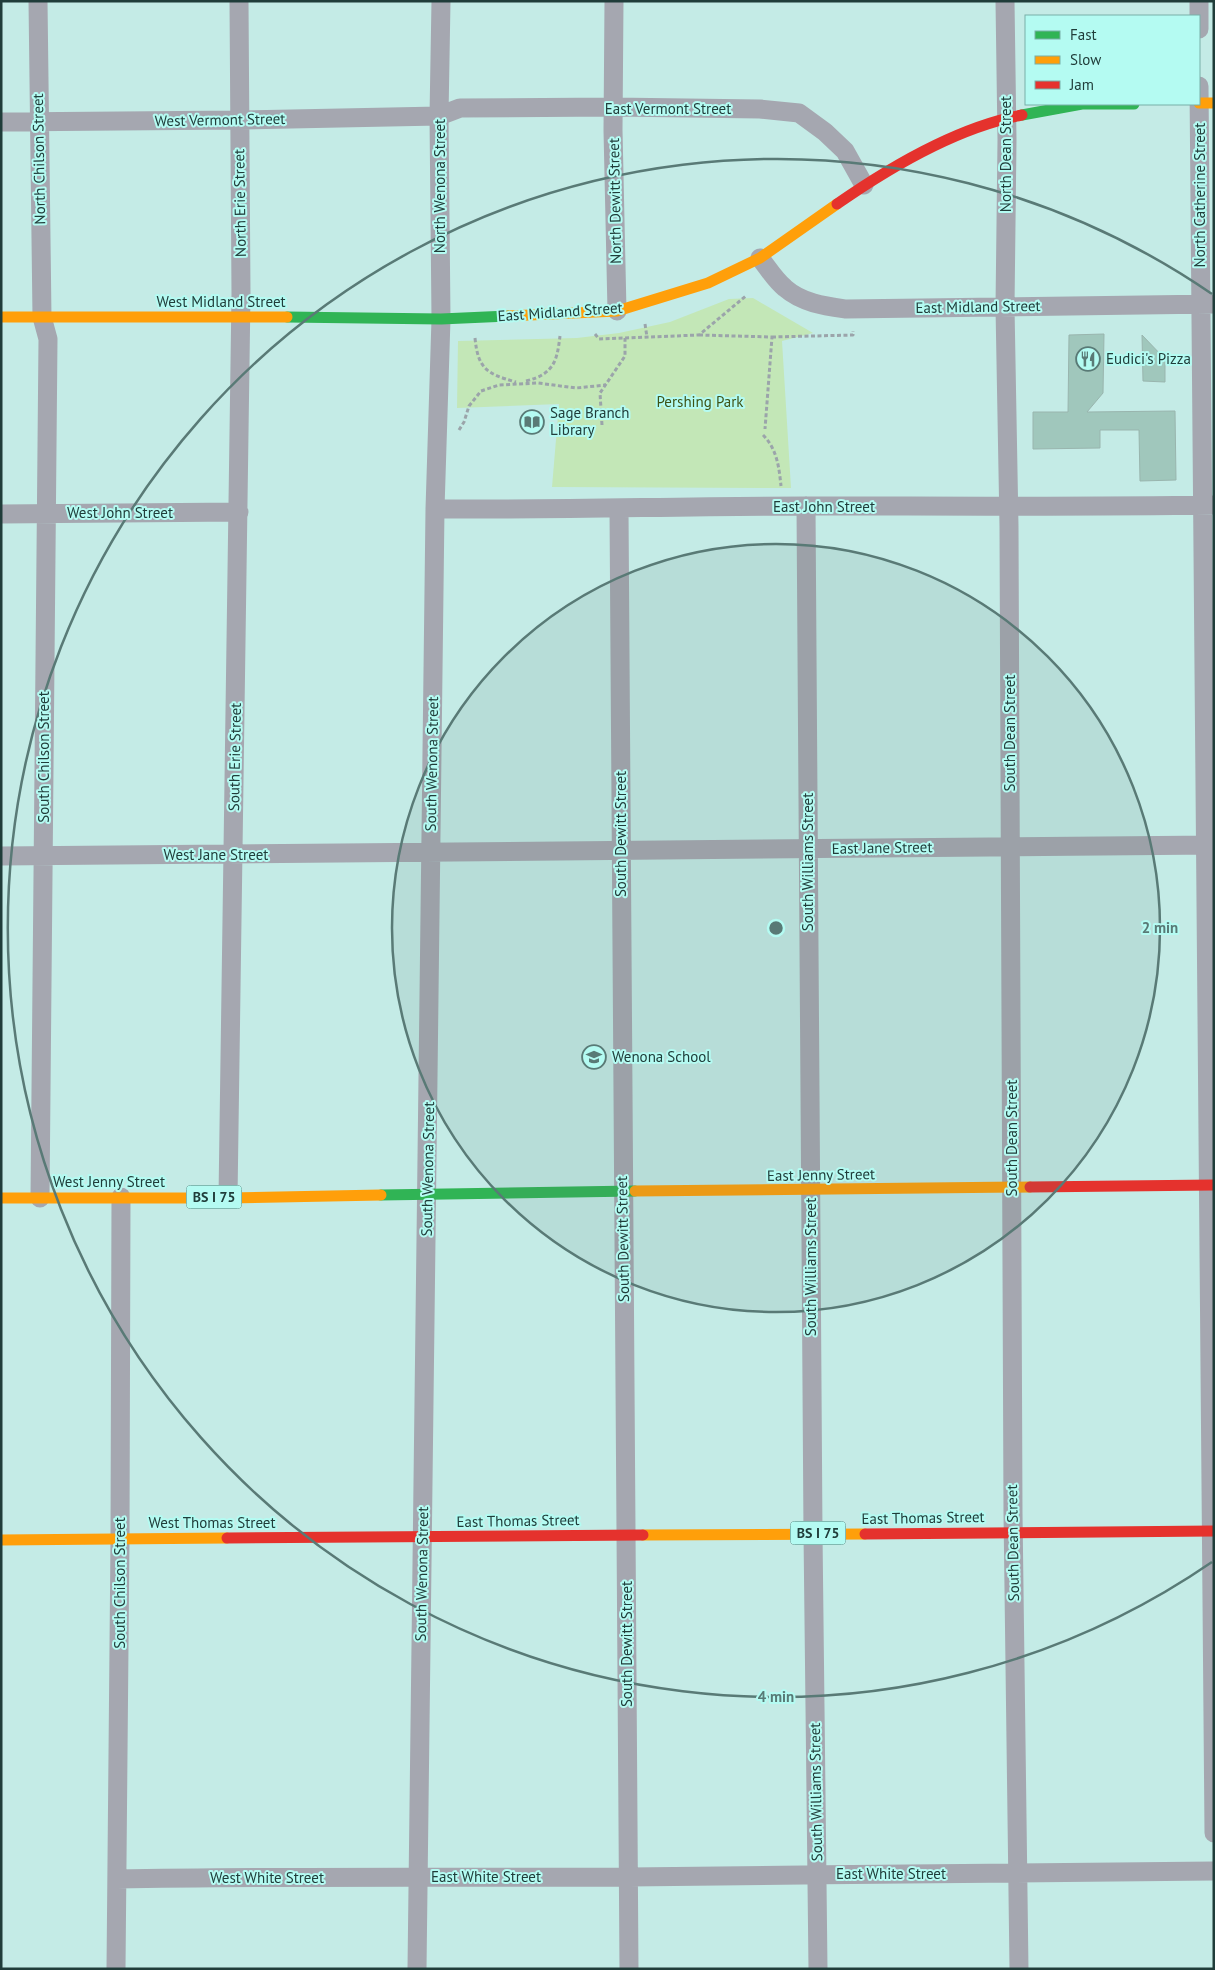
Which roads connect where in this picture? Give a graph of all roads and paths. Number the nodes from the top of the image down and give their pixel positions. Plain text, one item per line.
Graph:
1 (38, 1) edge
2 (239, 1) edge
3 (441, 1) edge
4 (614, 1) edge
5 (1006, 1) edge
6 (1199, 1) edge
7 (1199, 15) edge
8 (1203, 99) edge
9 (1077, 105) edge
10 (614, 107) junction
11 (440, 116) junction
12 (1006, 118) junction
13 (239, 120) junction
14 (1, 122) edge
15 (38, 122) junction
16 (864, 185) junction
17 (760, 258) junction
18 (747, 295) dead end
19 (1207, 304) edge
20 (1005, 307) junction
21 (617, 311) junction
22 (241, 316) junction
23 (1, 317) edge
24 (42, 317) junction
25 (442, 319) junction
26 (645, 323) dead end
27 (853, 331) dead end
28 (595, 334) dead end
29 (699, 335) junction
30 (560, 336) dead end
31 (647, 337) junction
32 (772, 337) junction
33 (475, 338) dead end
34 (625, 338) junction
35 (439, 370) joint
36 (519, 383) junction
37 (606, 385) junction
38 (602, 425) dead end
39 (765, 428) dead end
40 (459, 430) dead end
41 (763, 435) dead end
42 (781, 486) dead end
43 (1209, 505) edge
44 (806, 506) junction
45 (1008, 506) junction
46 (435, 508) junction
47 (619, 509) junction
48 (239, 512) junction
49 (45, 513) junction
50 (1, 514) edge
51 (1210, 845) edge
52 (1010, 847) junction
53 (808, 849) junction
54 (620, 850) junction
55 (431, 853) junction
56 (234, 854) junction
57 (1, 856) edge
58 (43, 856) junction
59 (1211, 1185) edge
60 (1012, 1187) junction
61 (623, 1191) junction
62 (810, 1191) junction
63 (428, 1193) junction
64 (121, 1196) junction
65 (1, 1198) edge
66 (40, 1198) junction
67 (228, 1198) junction
68 (1212, 1531) edge
69 (1013, 1532) junction
70 (812, 1533) junction
71 (626, 1535) junction
72 (422, 1538) junction
73 (120, 1539) junction
74 (1, 1540) edge
75 (1214, 1833) edge
76 (1214, 1871) edge
77 (1018, 1873) junction
78 (817, 1874) junction
79 (418, 1877) junction
80 (628, 1877) junction
81 (117, 1879) junction
82 (116, 1969) edge
83 (416, 1969) edge
84 (629, 1969) edge
85 (818, 1969) edge
86 (1019, 1969) edge

1 - 15 street, North Chilson Street
2 - 13 street, North Erie Street
3 - 11 street, North Wenona Street
4 - 10 street, North Dewitt Street
5 - 12 street, North Dean Street
6 - 7 street
8 - 19 street, North Catherine Street
9 - 12 main road
10 - 11 street, East Vermont Street
10 - 16 street, East Vermont Street
10 - 21 street, North Dewitt Street
11 - 13 street, West Vermont Street
11 - 25 street, North Wenona Street
12 - 16 main road, East Midland Street
12 - 20 street, North Dean Street
13 - 15 street, West Vermont Street
13 - 22 street, North Erie Street
14 - 15 street, West Vermont Street
15 - 24 street, North Chilson Street
16 - 17 main road, East Midland Street
17 - 20 street, East Midland Street
17 - 21 main road, East Midland Street
18 - 29 path
19 - 20 street, East Midland Street
19 - 43 street, North Catherine Street
20 - 45 street, South Dean Street
21 - 25 main road, East Midland Street
22 - 24 main road, West Midland Street
22 - 25 main road, West Midland Street
22 - 48 street, South Erie Street
23 - 24 main road, West Midland Street
24 - 49 street, South Chilson Street
25 - 35 street, North Wenona Street
26 - 31 path
27 - 32 path
28 - 34 path
29 - 31 path
29 - 32 path
30 - 36 path
31 - 34 path
32 - 39 path
33 - 36 path
34 - 37 path
35 - 46 street, South Wenona Street
36 - 37 path
36 - 40 path
37 - 38 path
41 - 42 path
43 - 45 street, East John Street
43 - 51 street, North Catherine Street
44 - 45 street, East John Street
44 - 47 street, East John Street
44 - 53 street, South Williams Street
45 - 52 street, South Dean Street
46 - 47 street, East John Street
46 - 55 street, South Wenona Street
47 - 54 street, South Dewitt Street
48 - 49 street, West John Street
48 - 56 street, South Erie Street
49 - 50 street, West John Street
49 - 58 street, South Chilson Street
51 - 52 street, East Jane Street
51 - 59 street, North Catherine Street
52 - 53 street, East Jane Street
52 - 60 street, South Dean Street
53 - 54 street, East Jane Street
53 - 62 street, South Williams Street
54 - 55 street, East Jane Street
54 - 61 street, South Dewitt Street
55 - 56 street, West Jane Street
55 - 63 street, South Wenona Street
56 - 58 street, West Jane Street
56 - 67 street, South Erie Street
57 - 58 street, West Jane Street
58 - 66 street, South Chilson Street
59 - 60 main road, East Jenny Street / BS I 75
59 - 68 street, North Catherine Street
60 - 62 main road, East Jenny Street / BS I 75
60 - 69 street, South Dean Street
61 - 62 main road, East Jenny Street / BS I 75
61 - 63 main road, East Jenny Street / BS I 75
61 - 71 street, South Dewitt Street
62 - 70 street, South Williams Street
63 - 67 main road, West Jenny Street / BS I 75
63 - 72 street, South Wenona Street
64 - 66 main road, West Jenny Street / BS I 75
64 - 67 main road, West Jenny Street / BS I 75
64 - 73 street, South Chilson Street
65 - 66 main road, West Jenny Street / BS I 75
68 - 69 main road, East Thomas Street / BS I 75
68 - 75 street, North Catherine Street
69 - 70 main road, East Thomas Street / BS I 75
69 - 77 street, South Dean Street
70 - 71 main road, East Thomas Street / BS I 75
70 - 78 street, South Williams Street
71 - 72 main road, East Thomas Street / BS I 75
71 - 80 street, South Dewitt Street
72 - 73 main road, West Thomas Street / BS I 75
72 - 79 street, South Wenona Street
73 - 74 main road, West Thomas Street / BS I 75
73 - 81 street, South Chilson Street
76 - 77 street, East White Street
77 - 78 street, East White Street
77 - 86 street, South Dean Street
78 - 80 street, East White Street
78 - 85 street, South Williams Street
79 - 80 street, East White Street
79 - 81 street, West White Street
79 - 83 street, South Wenona Street
80 - 84 street, South Dewitt Street
81 - 82 street, South Chilson Street

